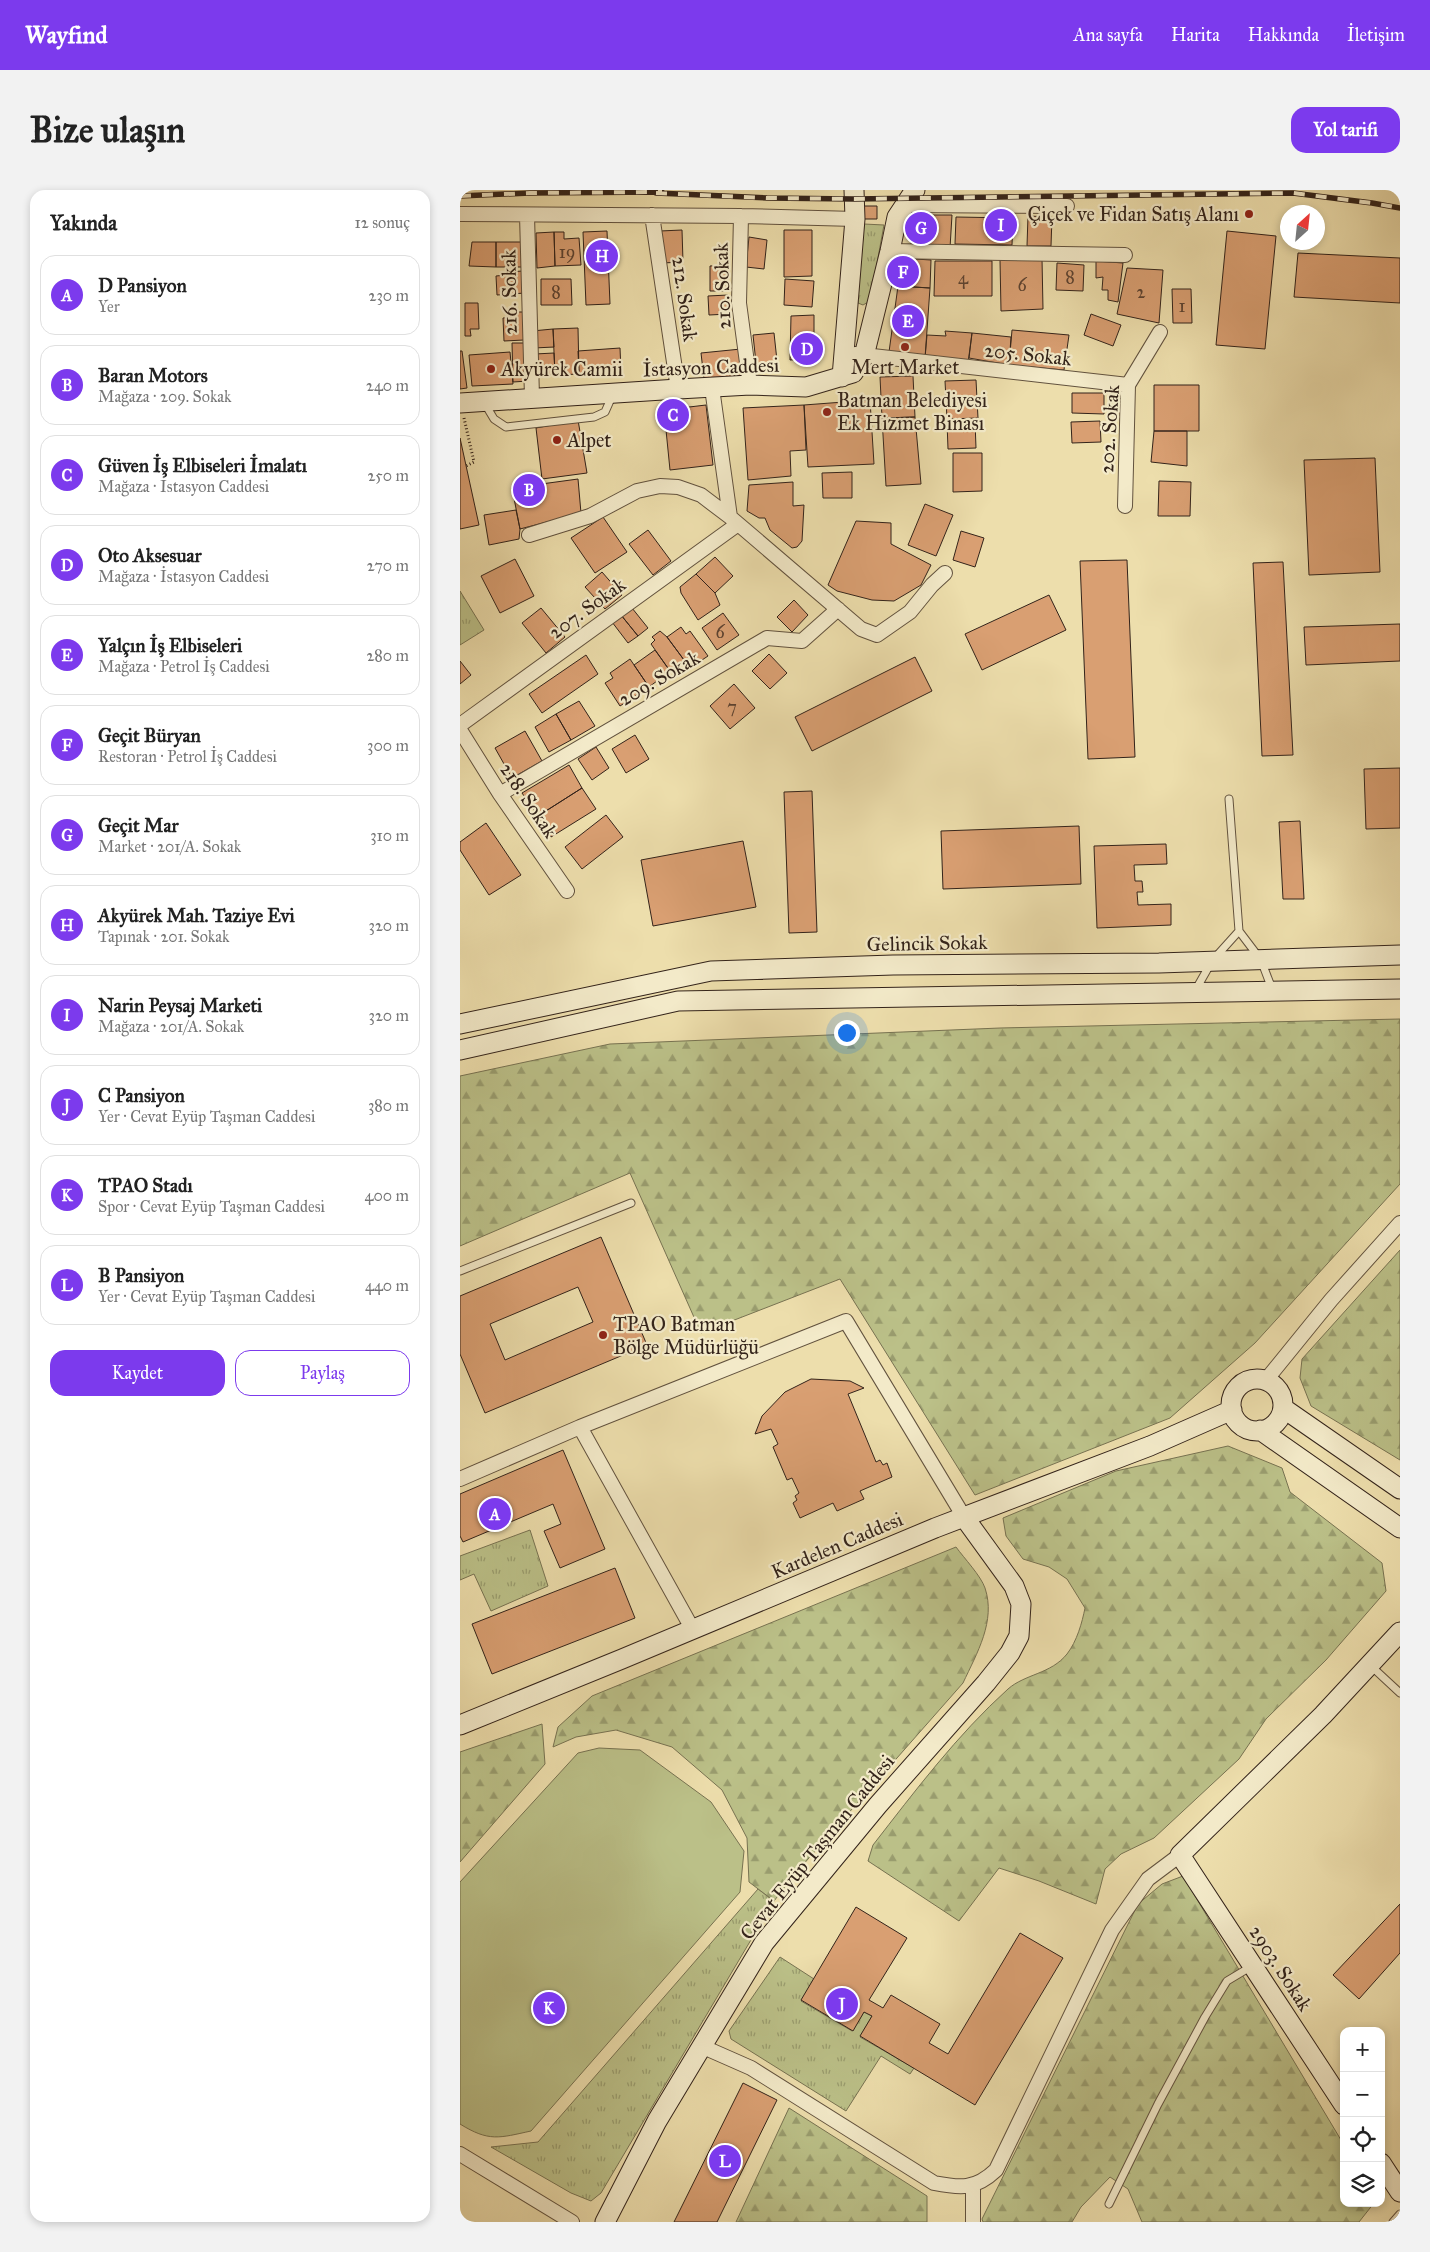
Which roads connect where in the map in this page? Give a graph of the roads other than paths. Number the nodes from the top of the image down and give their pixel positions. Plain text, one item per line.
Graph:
1 (854, 190) edge
2 (915, 190) edge
3 (904, 205) junction
4 (1067, 206) dead end
5 (460, 214) edge
6 (527, 215) junction
7 (652, 215) junction
8 (741, 216) junction
9 (855, 219) junction
10 (890, 251) junction
11 (1125, 254) dead end
12 (1160, 332) dead end
13 (845, 352) junction
14 (864, 356) junction
15 (842, 377) junction
16 (1128, 384) junction
17 (750, 386) junction
18 (678, 388) junction
19 (712, 388) junction
20 (614, 393) junction
21 (532, 398) junction
22 (483, 402) junction
23 (460, 403) edge
24 (1125, 506) dead end
25 (734, 520) junction
26 (529, 535) dead end
27 (946, 573) dead end
28 (838, 610) junction
29 (460, 725) edge
30 (460, 730) edge
31 (500, 794) junction
32 (1229, 799) dead end
33 (566, 891) dead end
34 (1240, 931) junction
35 (1400, 955) edge
36 (1261, 960) junction
37 (1212, 961) junction
38 (710, 971) junction
39 (1400, 989) edge
40 (1273, 992) junction
41 (1193, 993) junction
42 (725, 1000) junction
43 (460, 1024) edge
44 (460, 1050) edge
45 (631, 1203) dead end
46 (1400, 1222) edge
47 (460, 1271) edge
48 (1266, 1380) junction
49 (1283, 1408) junction
50 (1232, 1410) junction
51 (580, 1427) junction
52 (1260, 1430) junction
53 (460, 1479) edge
54 (1400, 1488) edge
55 (964, 1517) junction
56 (1400, 1528) edge
57 (693, 1630) junction
58 (1400, 1632) edge
59 (1368, 1665) junction
60 (1400, 1692) edge
61 (460, 1725) edge
62 (1180, 1855) junction
63 (1252, 1965) junction
64 (701, 2046) junction
65 (1340, 2100) edge
66 (460, 2154) edge
67 (1385, 2169) edge
68 (973, 2186) junction
69 (1400, 2192) edge
70 (1109, 2204) dead end
71 (1400, 2214) edge
72 (572, 2222) edge
73 (605, 2222) edge
74 (974, 2222) edge
75 (1393, 2222) edge

1 - 9 street
2 - 3 street
3 - 4 street
3 - 10 street
5 - 6 street
6 - 7 street
6 - 21 street, 216. Sokak
7 - 8 street
7 - 18 street, 212. Sokak
8 - 9 street
8 - 17 street, 210. Sokak
9 - 13 street
10 - 11 street
10 - 14 street
12 - 16 street, 202. Sokak
13 - 14 street, 205. Sokak
13 - 15 street
14 - 15 street
14 - 16 street, 205. Sokak
15 - 17 street, İstasyon Caddesi
16 - 24 street, 202. Sokak
17 - 19 street, İstasyon Caddesi
18 - 19 street, İstasyon Caddesi
18 - 20 street, İstasyon Caddesi
19 - 25 street
20 - 21 street, İstasyon Caddesi
20 - 22 lane
21 - 22 street, İstasyon Caddesi
22 - 23 street, İstasyon Caddesi
25 - 26 street
25 - 28 street
25 - 29 street, 207. Sokak
27 - 28 street
28 - 31 street, 209. Sokak
30 - 31 street, 218. Sokak
31 - 33 street, 218. Sokak
32 - 34 lane
34 - 36 lane
34 - 37 lane
35 - 36 street, Gelincik Sokak
36 - 37 street, Gelincik Sokak
36 - 40 lane
37 - 38 street, Gelincik Sokak
37 - 41 lane
38 - 42 street
38 - 43 street, Gelincik Sokak
39 - 40 street
40 - 41 street
41 - 42 street
42 - 44 street
45 - 47 lane
46 - 48 street
48 - 49 street
48 - 50 street
49 - 52 street
49 - 54 street
50 - 52 street
50 - 55 street, Kardelen Caddesi
51 - 53 street
51 - 55 street
51 - 57 street
52 - 56 street
55 - 57 street, Kardelen Caddesi
55 - 64 street, Cevat Eyüp Taşman Caddesi
57 - 61 street, Kardelen Caddesi
58 - 59 street
59 - 60 lane
59 - 62 street
62 - 63 street, 2903. Sokak
62 - 68 street
63 - 65 street, 2903. Sokak
63 - 70 lane
64 - 68 street
64 - 73 street, Cevat Eyüp Taşman Caddesi
66 - 72 street
67 - 69 street
68 - 74 street
71 - 75 lane

